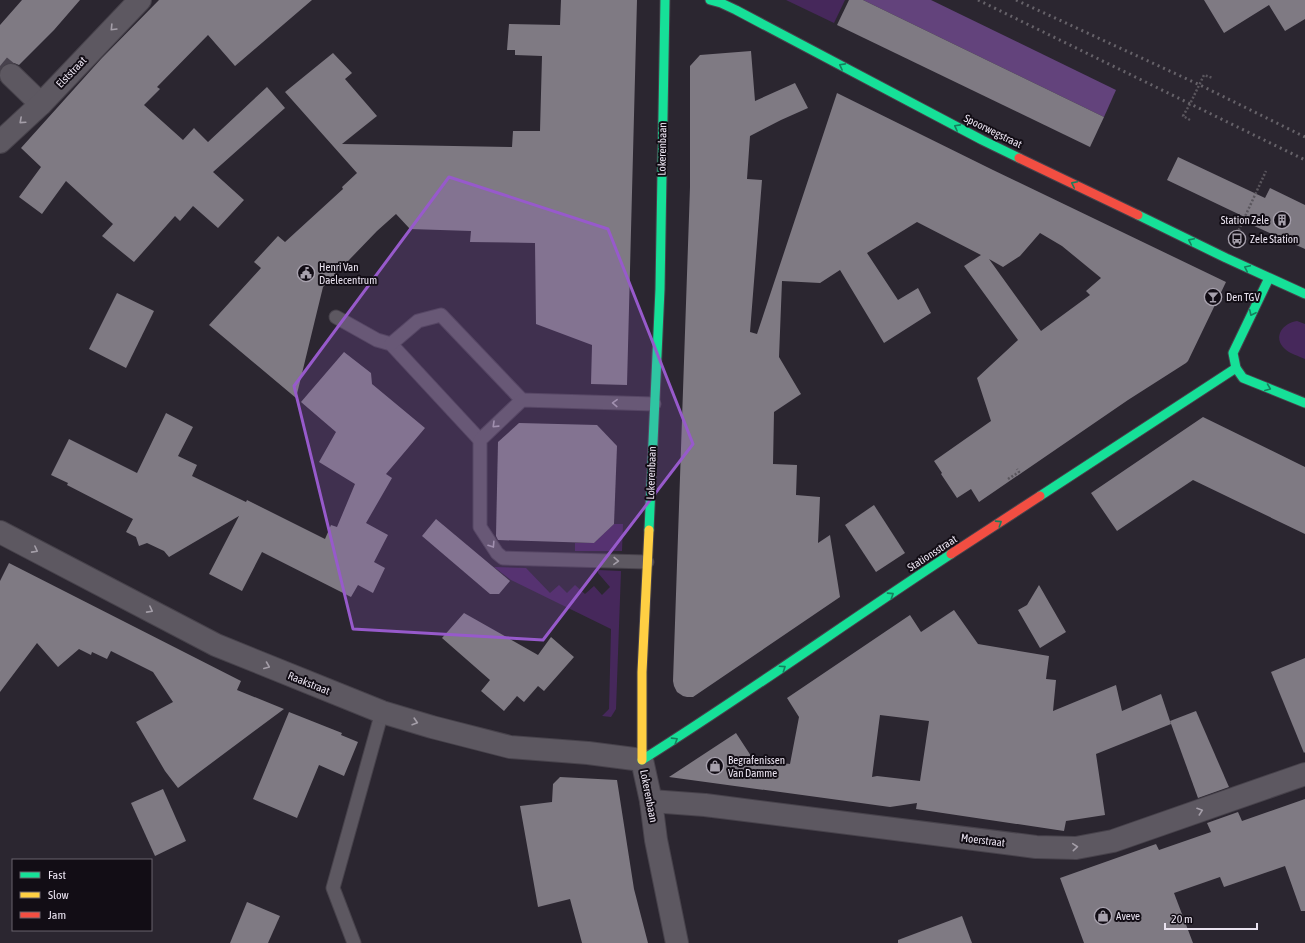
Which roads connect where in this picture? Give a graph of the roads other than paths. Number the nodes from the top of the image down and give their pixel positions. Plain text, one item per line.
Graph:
1 (140, 0) edge
2 (665, 0) edge
3 (710, 0) edge
4 (11, 75) tunnel mouth
5 (41, 104) junction
6 (0, 142) edge
7 (1269, 278) junction
8 (1305, 294) edge
9 (336, 317) dead end
10 (391, 344) junction
11 (1236, 368) junction
12 (522, 400) junction
13 (1305, 403) edge
14 (654, 404) junction
15 (480, 440) junction
16 (0, 532) edge
17 (647, 562) junction
18 (382, 712) junction
19 (642, 760) junction
20 (1305, 774) edge
21 (651, 801) junction
22 (354, 943) edge
23 (677, 943) edge

1 -> 5 street, Elststraat
2 - 14 street, Lokerenbaan
7 -> 3 street, Spoorwegstraat
4 - 5 street
5 -> 6 street, Elststraat
7 - 8 street, Spoorwegstraat
7 -> 11 street
9 - 10 lane
10 - 12 lane
10 - 15 lane
11 -> 13 street
19 -> 11 street, Stationsstraat
14 -> 12 lane
12 -> 15 lane
14 - 17 street, Lokerenbaan
15 -> 17 lane
16 -> 18 street, Raakstraat
17 - 19 street, Lokerenbaan
18 -> 19 street, Raakstraat
18 - 22 lane
19 - 21 street, Lokerenbaan
21 -> 20 street, Moerstraat
21 - 23 street, Lokerenbaan

